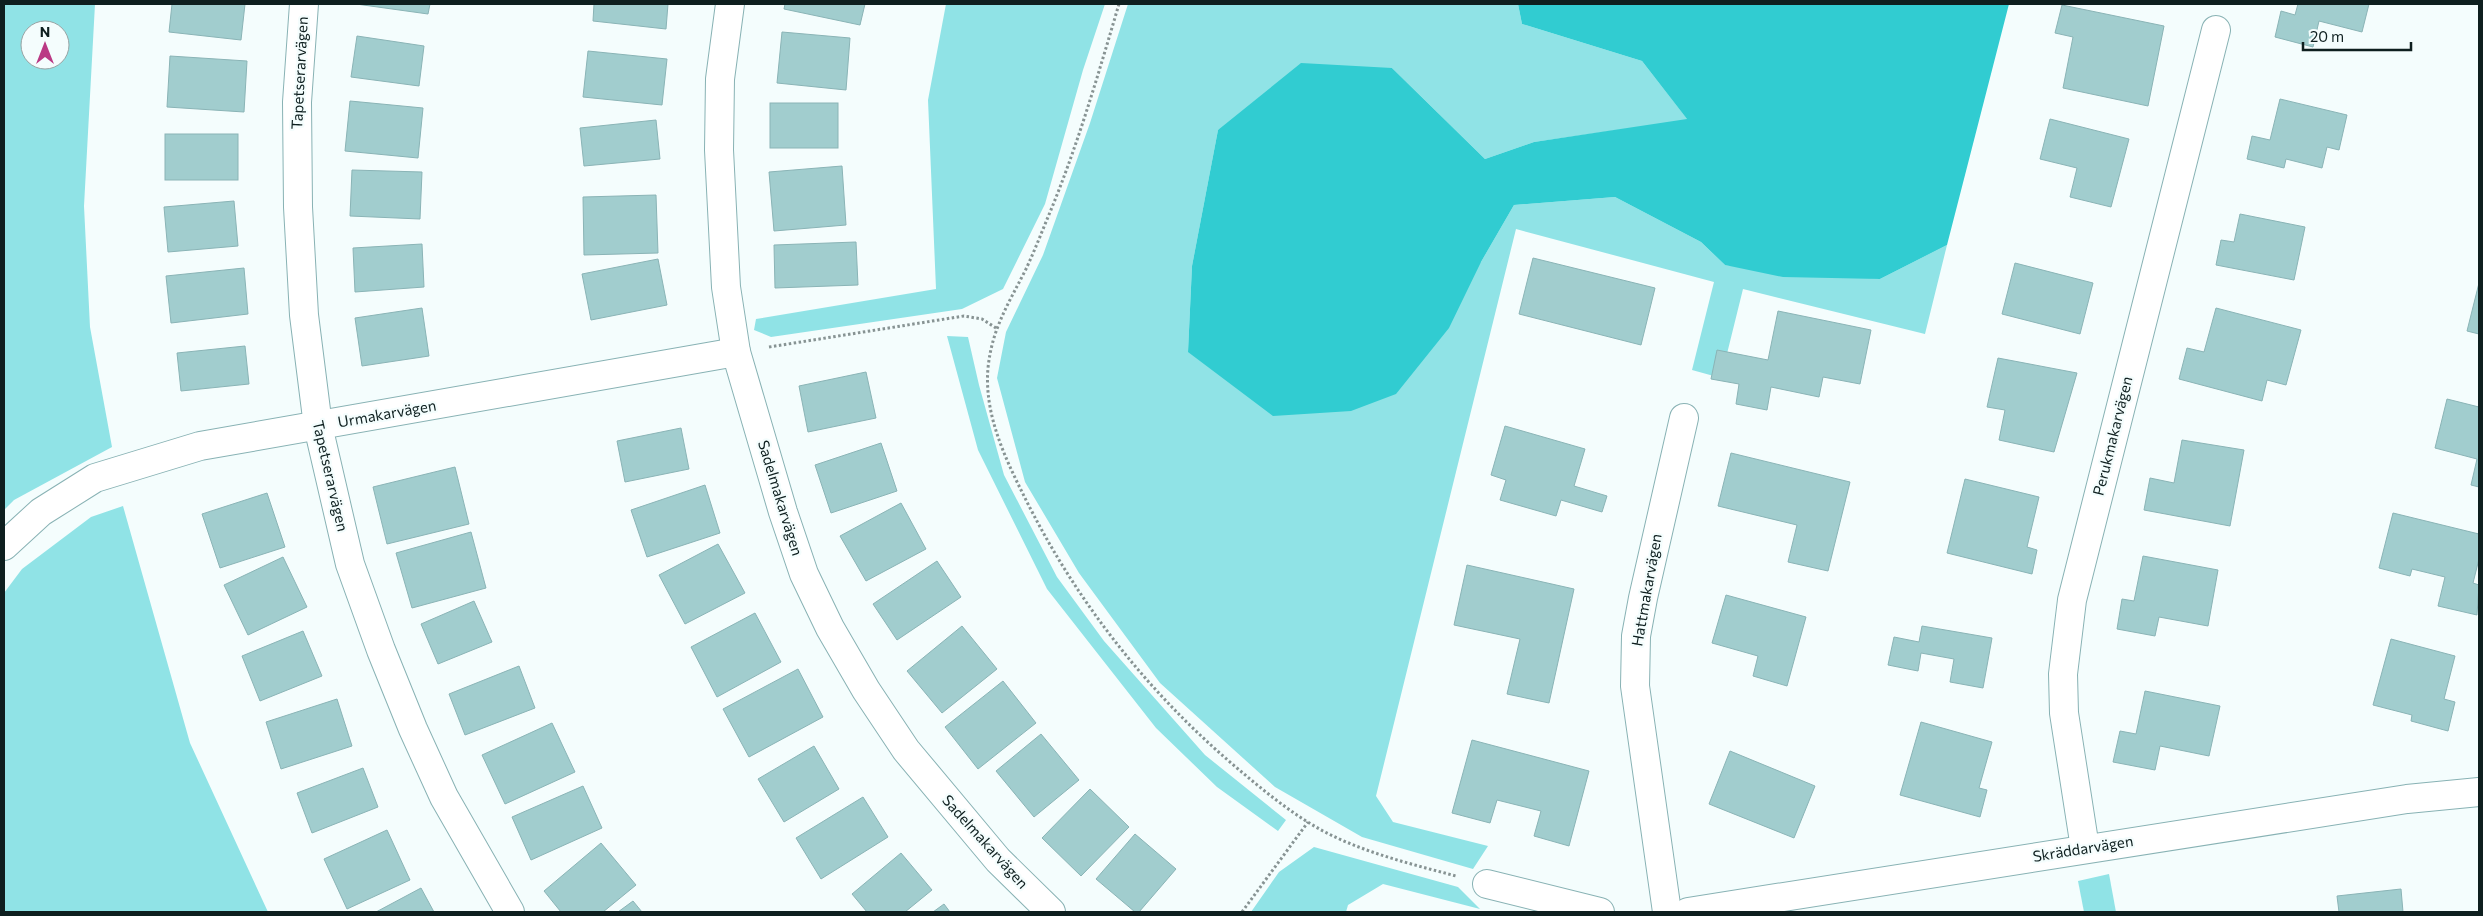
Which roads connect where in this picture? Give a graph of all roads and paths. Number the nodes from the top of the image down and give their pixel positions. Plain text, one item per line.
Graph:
1 (304, 4) edge
2 (730, 4) edge
3 (1120, 4) edge
4 (2216, 30) dead end
5 (996, 328) junction
6 (736, 352) junction
7 (1684, 418) dead end
8 (318, 426) junction
9 (4, 546) edge
10 (2479, 792) edge
11 (1308, 822) junction
12 (2085, 848) junction
13 (1487, 884) joint
14 (510, 912) edge
15 (1051, 912) edge
16 (1242, 912) edge
17 (1600, 912) edge
18 (1667, 912) edge
19 (1688, 912) edge

1 - 8 street, Tapetserarvägen
2 - 6 street, Sadelmakarvägen
3 - 5 path
4 - 12 street, Perukmakarvägen
5 - 6 path
5 - 11 path
6 - 8 street, Urmakarvägen
6 - 15 street, Sadelmakarvägen
7 - 18 street, Hattmakarvägen
8 - 9 street, Urmakarvägen
8 - 14 street, Tapetserarvägen
10 - 12 street, Skräddarvägen
11 - 13 path
11 - 16 path
12 - 19 street, Skräddarvägen
13 - 17 street

